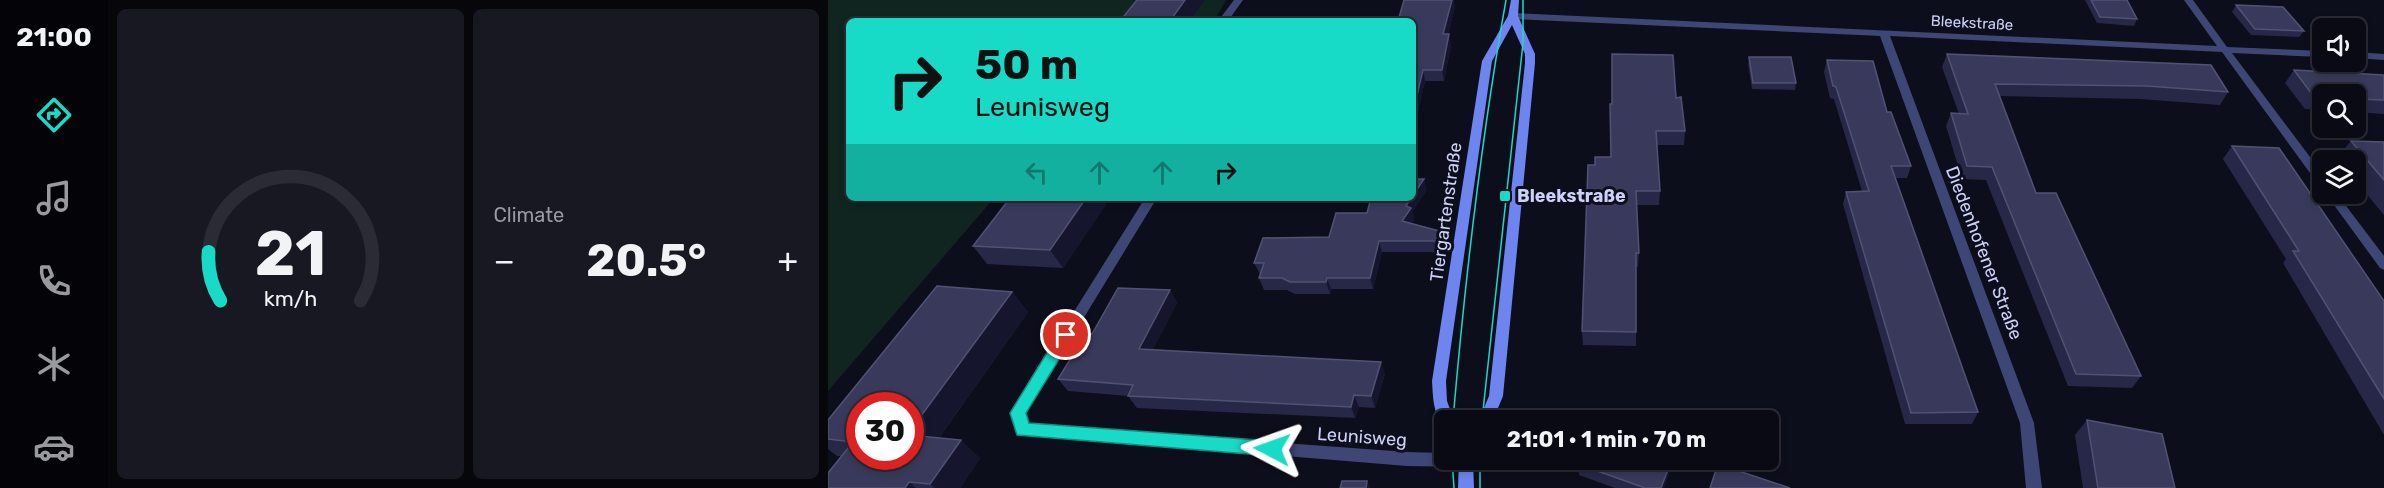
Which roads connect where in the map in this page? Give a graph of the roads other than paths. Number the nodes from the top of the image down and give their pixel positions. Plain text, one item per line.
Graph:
1 (1239, 0) edge
2 (1515, 0) edge
3 (2188, 0) edge
4 (1513, 16) junction
5 (1225, 18) edge
6 (1884, 34) junction
7 (2226, 50) junction
8 (2312, 54) edge
9 (2366, 56) edge
10 (2384, 57) edge
11 (2312, 167) edge
12 (1149, 201) edge
13 (2338, 204) edge
14 (2384, 265) edge
15 (1443, 410) edge
16 (1491, 410) edge
17 (1434, 459) edge
18 (1466, 470) edge
19 (1466, 488) edge
20 (2034, 488) edge

1 - 5 street
2 - 4 main road, Tiergartenstraße
3 - 7 street
4 - 6 street, Bleekstraße
4 - 15 main road, Tiergartenstraße
4 - 16 main road
6 - 7 street, Bleekstraße
6 - 20 street, Diedenhofener Straße
7 - 8 street, Bleekstraße
7 - 11 street
9 - 10 street
12 - 17 street, Leunisweg
13 - 14 street
18 - 19 main road

